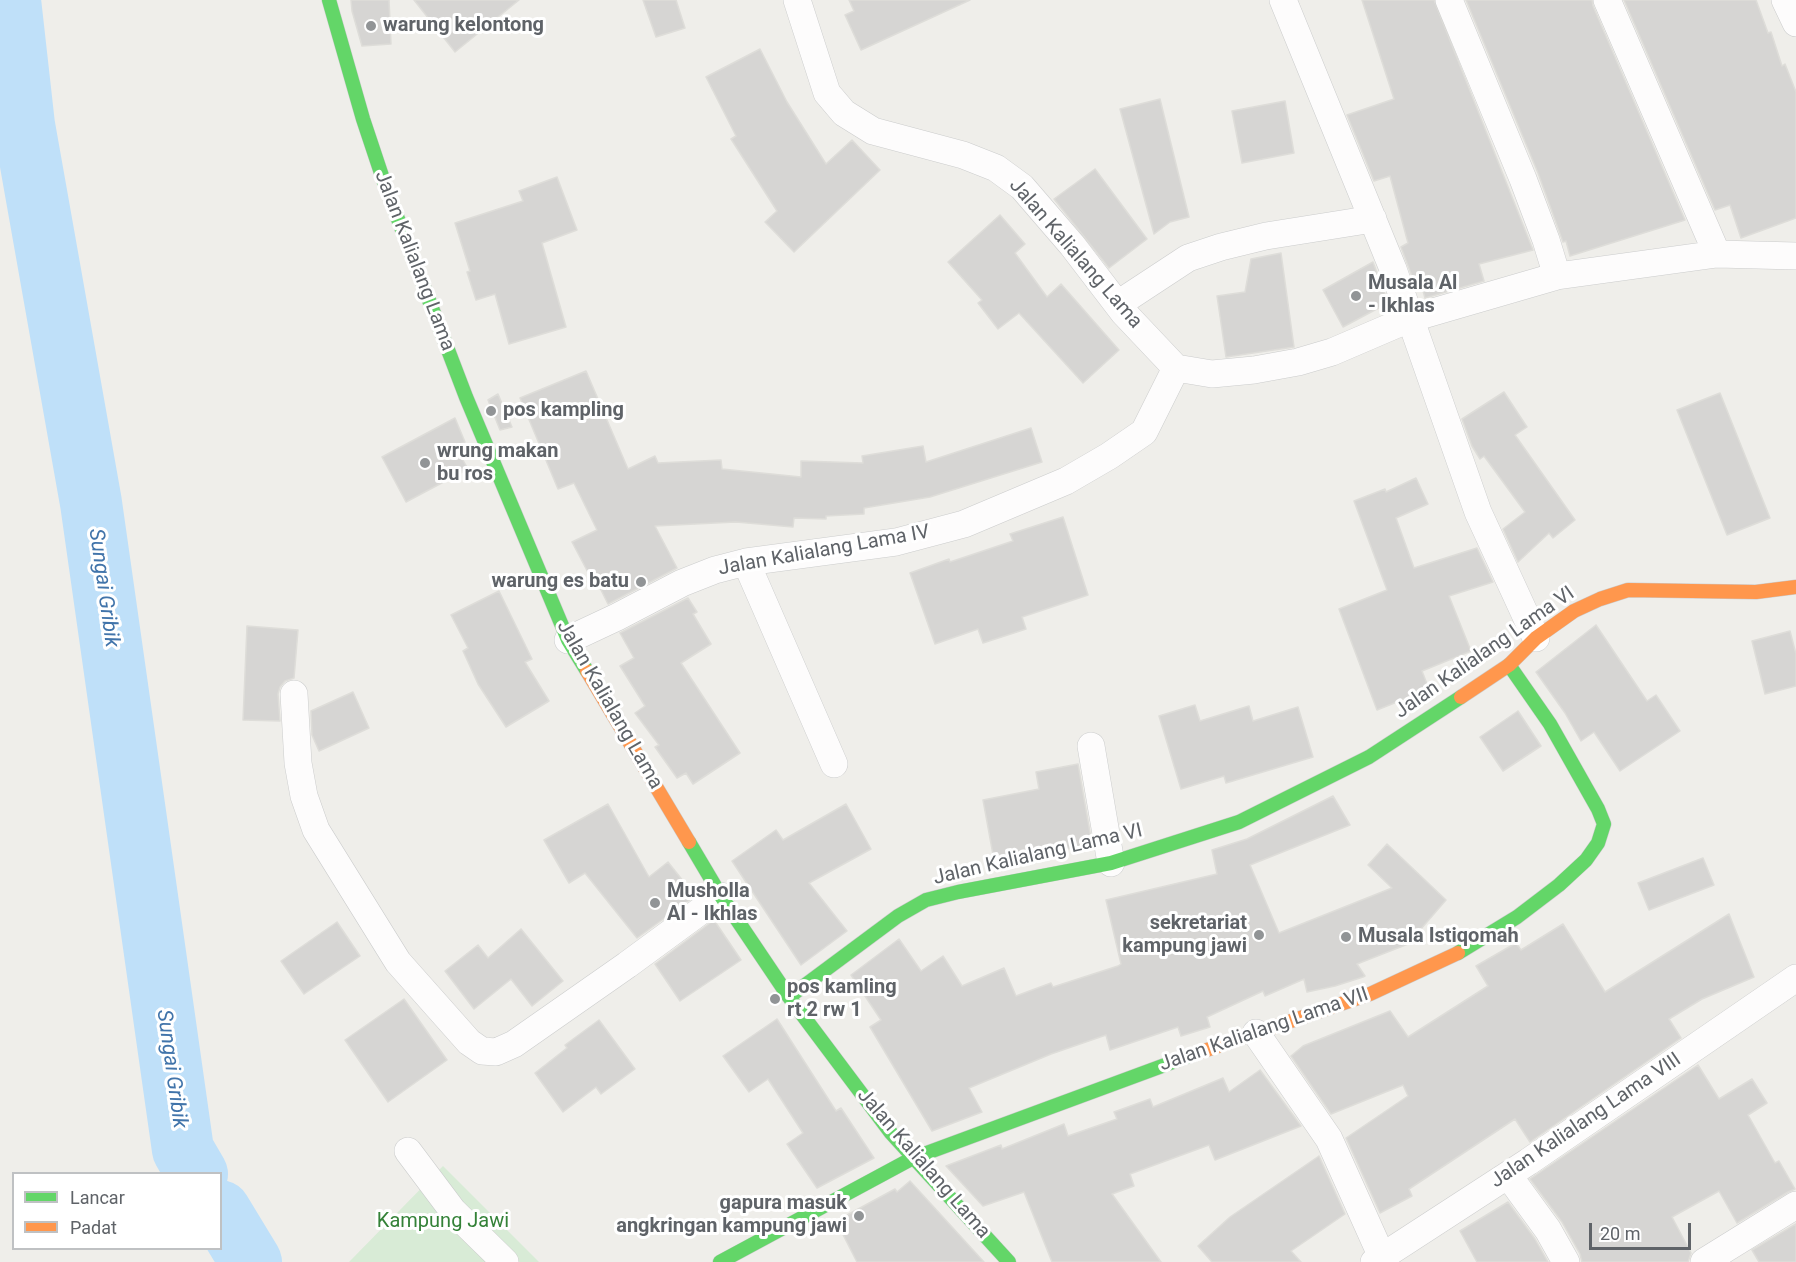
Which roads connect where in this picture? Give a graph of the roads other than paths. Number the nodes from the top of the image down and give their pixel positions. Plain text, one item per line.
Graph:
1 (329, 0) edge
2 (797, 0) edge
3 (1283, 0) edge
4 (1449, 0) edge
5 (1607, 0) edge
6 (1785, 0) edge
7 (1796, 23) edge
8 (1373, 219) junction
9 (1717, 254) junction
10 (1796, 256) edge
11 (1557, 276) junction
12 (1118, 304) junction
13 (1409, 319) junction
14 (1172, 378) junction
15 (746, 562) junction
16 (1796, 587) edge
17 (1536, 639) junction
18 (568, 640) junction
19 (1509, 665) junction
20 (294, 694) dead end
21 (1091, 746) dead end
22 (834, 764) dead end
23 (1111, 863) junction
24 (721, 896) junction
25 (1796, 978) edge
26 (789, 997) junction
27 (1256, 1033) junction
28 (408, 1150) dead end
29 (913, 1158) junction
30 (1508, 1175) junction
31 (1796, 1206) edge
32 (1378, 1259) edge
33 (505, 1262) edge
34 (720, 1262) edge
35 (1009, 1262) edge
36 (1566, 1262) edge
37 (1704, 1262) edge

1 - 18 street, Jalan Kalialang Lama
2 - 12 street, Jalan Kalialang Lama
3 - 8 street
4 - 11 street
5 - 9 street
6 - 7 street
8 - 12 street
8 - 13 street
9 - 10 street
9 - 11 street
11 - 13 street
12 - 14 street, Jalan Kalialang Lama
13 - 14 street
13 - 17 street
14 - 15 street, Jalan Kalialang Lama IV
15 - 18 street, Jalan Kalialang Lama IV
15 - 22 street
16 - 17 street, Jalan Kalialang Lama VI
17 - 19 street, Jalan Kalialang Lama VI
18 - 24 street, Jalan Kalialang Lama
19 - 23 street, Jalan Kalialang Lama VI
19 - 27 street, Jalan Kalialang Lama VII
20 - 24 street
21 - 23 street
23 - 26 street, Jalan Kalialang Lama VI
24 - 26 street, Jalan Kalialang Lama
25 - 30 street, Jalan Kalialang Lama VIII
26 - 29 street, Jalan Kalialang Lama
27 - 29 street, Jalan Kalialang Lama VII
27 - 32 street
28 - 33 street
29 - 34 street, Jalan Kalialang Lama VII
29 - 35 street, Jalan Kalialang Lama
30 - 32 street, Jalan Kalialang Lama VIII
30 - 36 street
31 - 37 street

